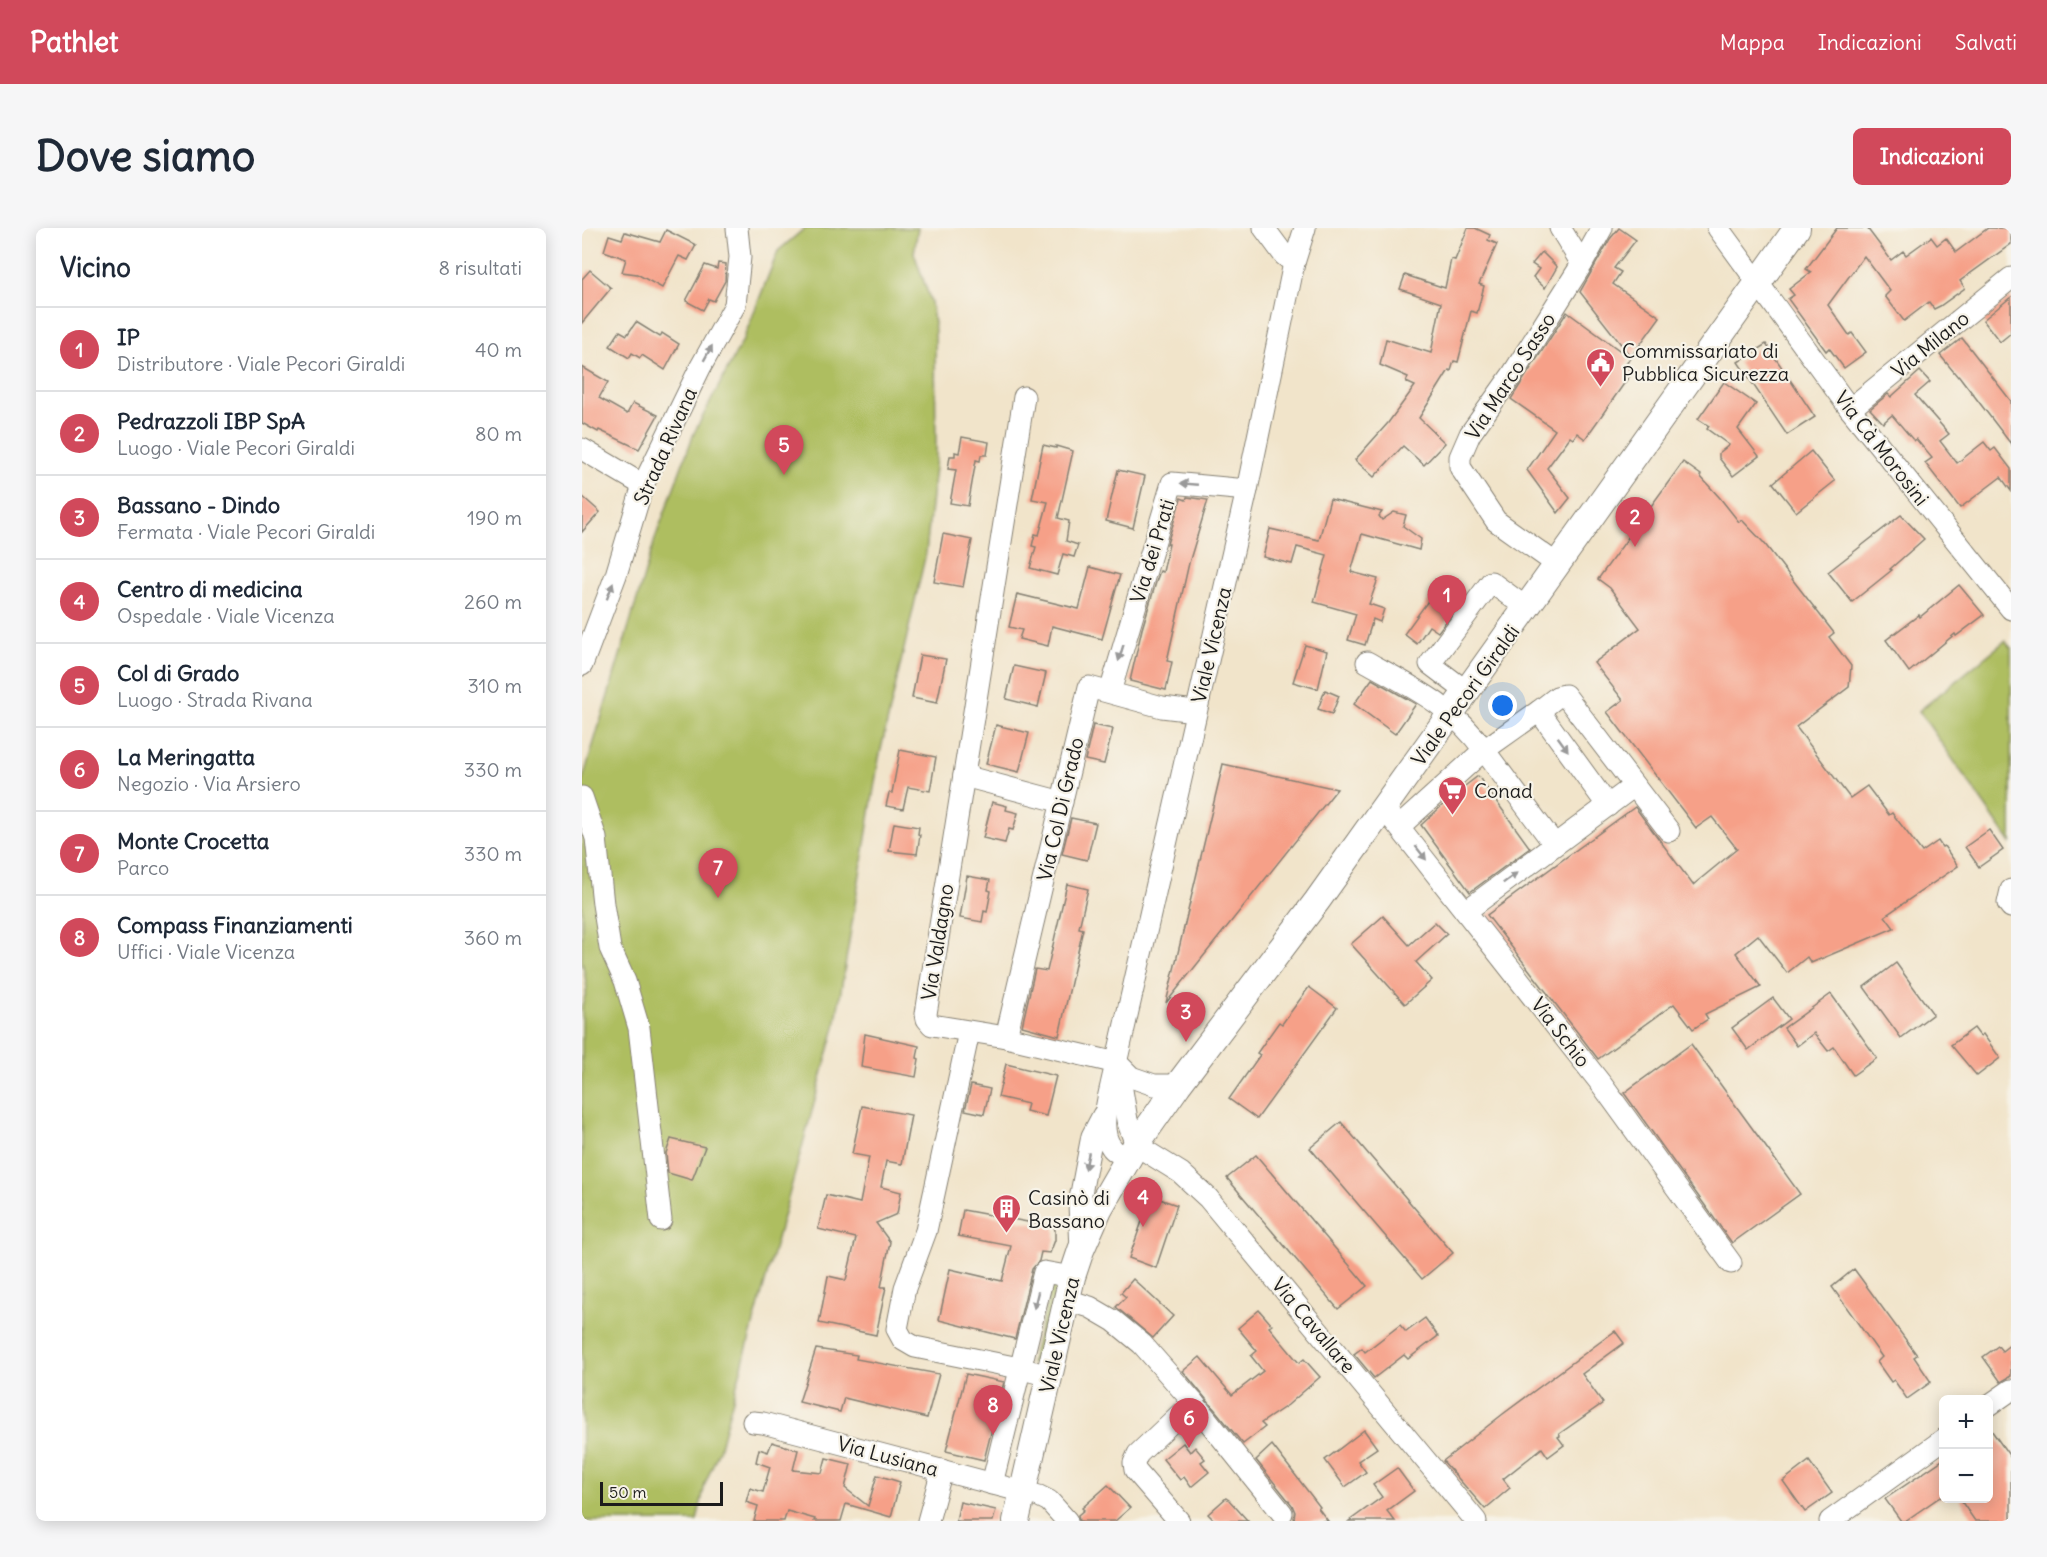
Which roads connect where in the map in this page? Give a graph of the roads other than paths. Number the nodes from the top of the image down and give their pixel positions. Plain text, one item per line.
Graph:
1 (737, 228) edge
2 (1264, 228) edge
3 (1305, 228) edge
4 (1560, 228) edge
5 (1602, 228) edge
6 (1718, 228) edge
7 (1797, 228) edge
8 (1294, 263) junction
9 (1582, 264) junction
10 (2011, 278) edge
11 (1759, 283) junction
12 (1024, 397) dead end
13 (1850, 409) junction
14 (582, 449) edge
15 (643, 485) junction
16 (1247, 490) junction
17 (1558, 565) junction
18 (1528, 609) junction
19 (2011, 609) edge
20 (1367, 662) dead end
21 (582, 665) edge
22 (1110, 692) junction
23 (1467, 692) junction
24 (1195, 711) junction
25 (1539, 711) junction
26 (1452, 714) junction
27 (1484, 750) junction
28 (964, 776) junction
29 (1634, 786) junction
30 (582, 797) edge
31 (1062, 802) junction
32 (1608, 806) junction
33 (1392, 817) junction
34 (1669, 831) dead end
35 (1554, 844) junction
36 (2011, 890) edge
37 (2011, 907) edge
38 (1466, 911) junction
39 (969, 1032) junction
40 (1006, 1037) junction
41 (1117, 1063) junction
42 (1178, 1085) junction
43 (1107, 1106) junction
44 (1132, 1152) junction
45 (661, 1220) dead end
46 (1081, 1250) junction
47 (1731, 1263) dead end
48 (1070, 1289) junction
49 (1019, 1368) junction
50 (1049, 1376) junction
51 (2011, 1390) edge
52 (1193, 1402) junction
53 (1993, 1403) edge
54 (753, 1422) dead end
55 (1939, 1443) edge
56 (942, 1470) junction
57 (992, 1484) junction
58 (1022, 1493) junction
59 (1282, 1513) dead end
60 (928, 1521) edge
61 (1016, 1521) edge
62 (1068, 1521) edge
63 (1179, 1521) edge
64 (1476, 1521) edge
65 (1830, 1521) edge

15 -> 1 street, Strada Rivana
2 - 8 street
3 - 8 street, Viale Vicenza
4 - 9 street
5 - 9 street, Via Marco Sasso
6 - 11 street, Via Cà Morosini
7 - 11 main road, Viale Pecori Giraldi
8 - 16 street, Viale Vicenza
9 - 17 street, Via Marco Sasso
10 - 13 street, Via Milano
11 - 13 street, Via Cà Morosini
11 - 17 main road, Viale Pecori Giraldi
12 - 28 street, Via Valdagno
13 - 19 street, Via Cà Morosini
14 - 15 street
21 -> 15 street, Strada Rivana
16 -> 22 street, Via dei Prati
16 - 24 street, Viale Vicenza
17 - 18 main road, Viale Pecori Giraldi
18 - 23 main road, Viale Pecori Giraldi
18 - 23 street
20 - 26 street
22 - 24 street, Via Col Di Grado
22 - 31 street, Via Col Di Grado
23 - 26 main road, Viale Pecori Giraldi
24 - 41 street, Viale Vicenza
25 - 27 street
25 - 29 street
25 -> 32 street
26 - 27 street
26 - 33 main road, Viale Pecori Giraldi
27 - 33 street
27 - 35 street
28 - 31 street
28 - 39 street, Via Valdagno
29 - 32 street
29 - 34 street
30 - 45 street
31 - 40 street, Via Col Di Grado
32 - 35 street
33 -> 38 street, Via Schio
33 - 42 main road, Viale Pecori Giraldi
38 -> 35 street
36 - 37 street
38 - 47 street, Via Schio
39 - 40 street, Via Valdagno
39 - 49 street
40 - 41 street, Via Valdagno
41 - 42 street
41 - 43 street, Viale Vicenza
41 - 44 street
42 - 44 main road, Viale Pecori Giraldi
43 - 44 street, Via Cavallare
43 -> 46 street
44 - 46 main road, Viale Vicenza
44 - 64 street, Via Cavallare
46 - 48 main road, Viale Vicenza
48 -> 49 street, Viale Vicenza
48 - 50 main road, Viale Vicenza
48 - 52 street
49 - 50 street
49 - 57 street, Viale Vicenza
50 - 58 main road, Viale Vicenza
51 - 53 street
52 - 59 street
52 - 63 street
54 - 56 street, Via Lusiana
55 - 65 street
56 - 57 street, Via Lusiana
56 - 60 street
57 - 58 street, Via Lusiana
58 - 61 main road, Viale Vicenza
58 - 62 street, Via Lusiana

